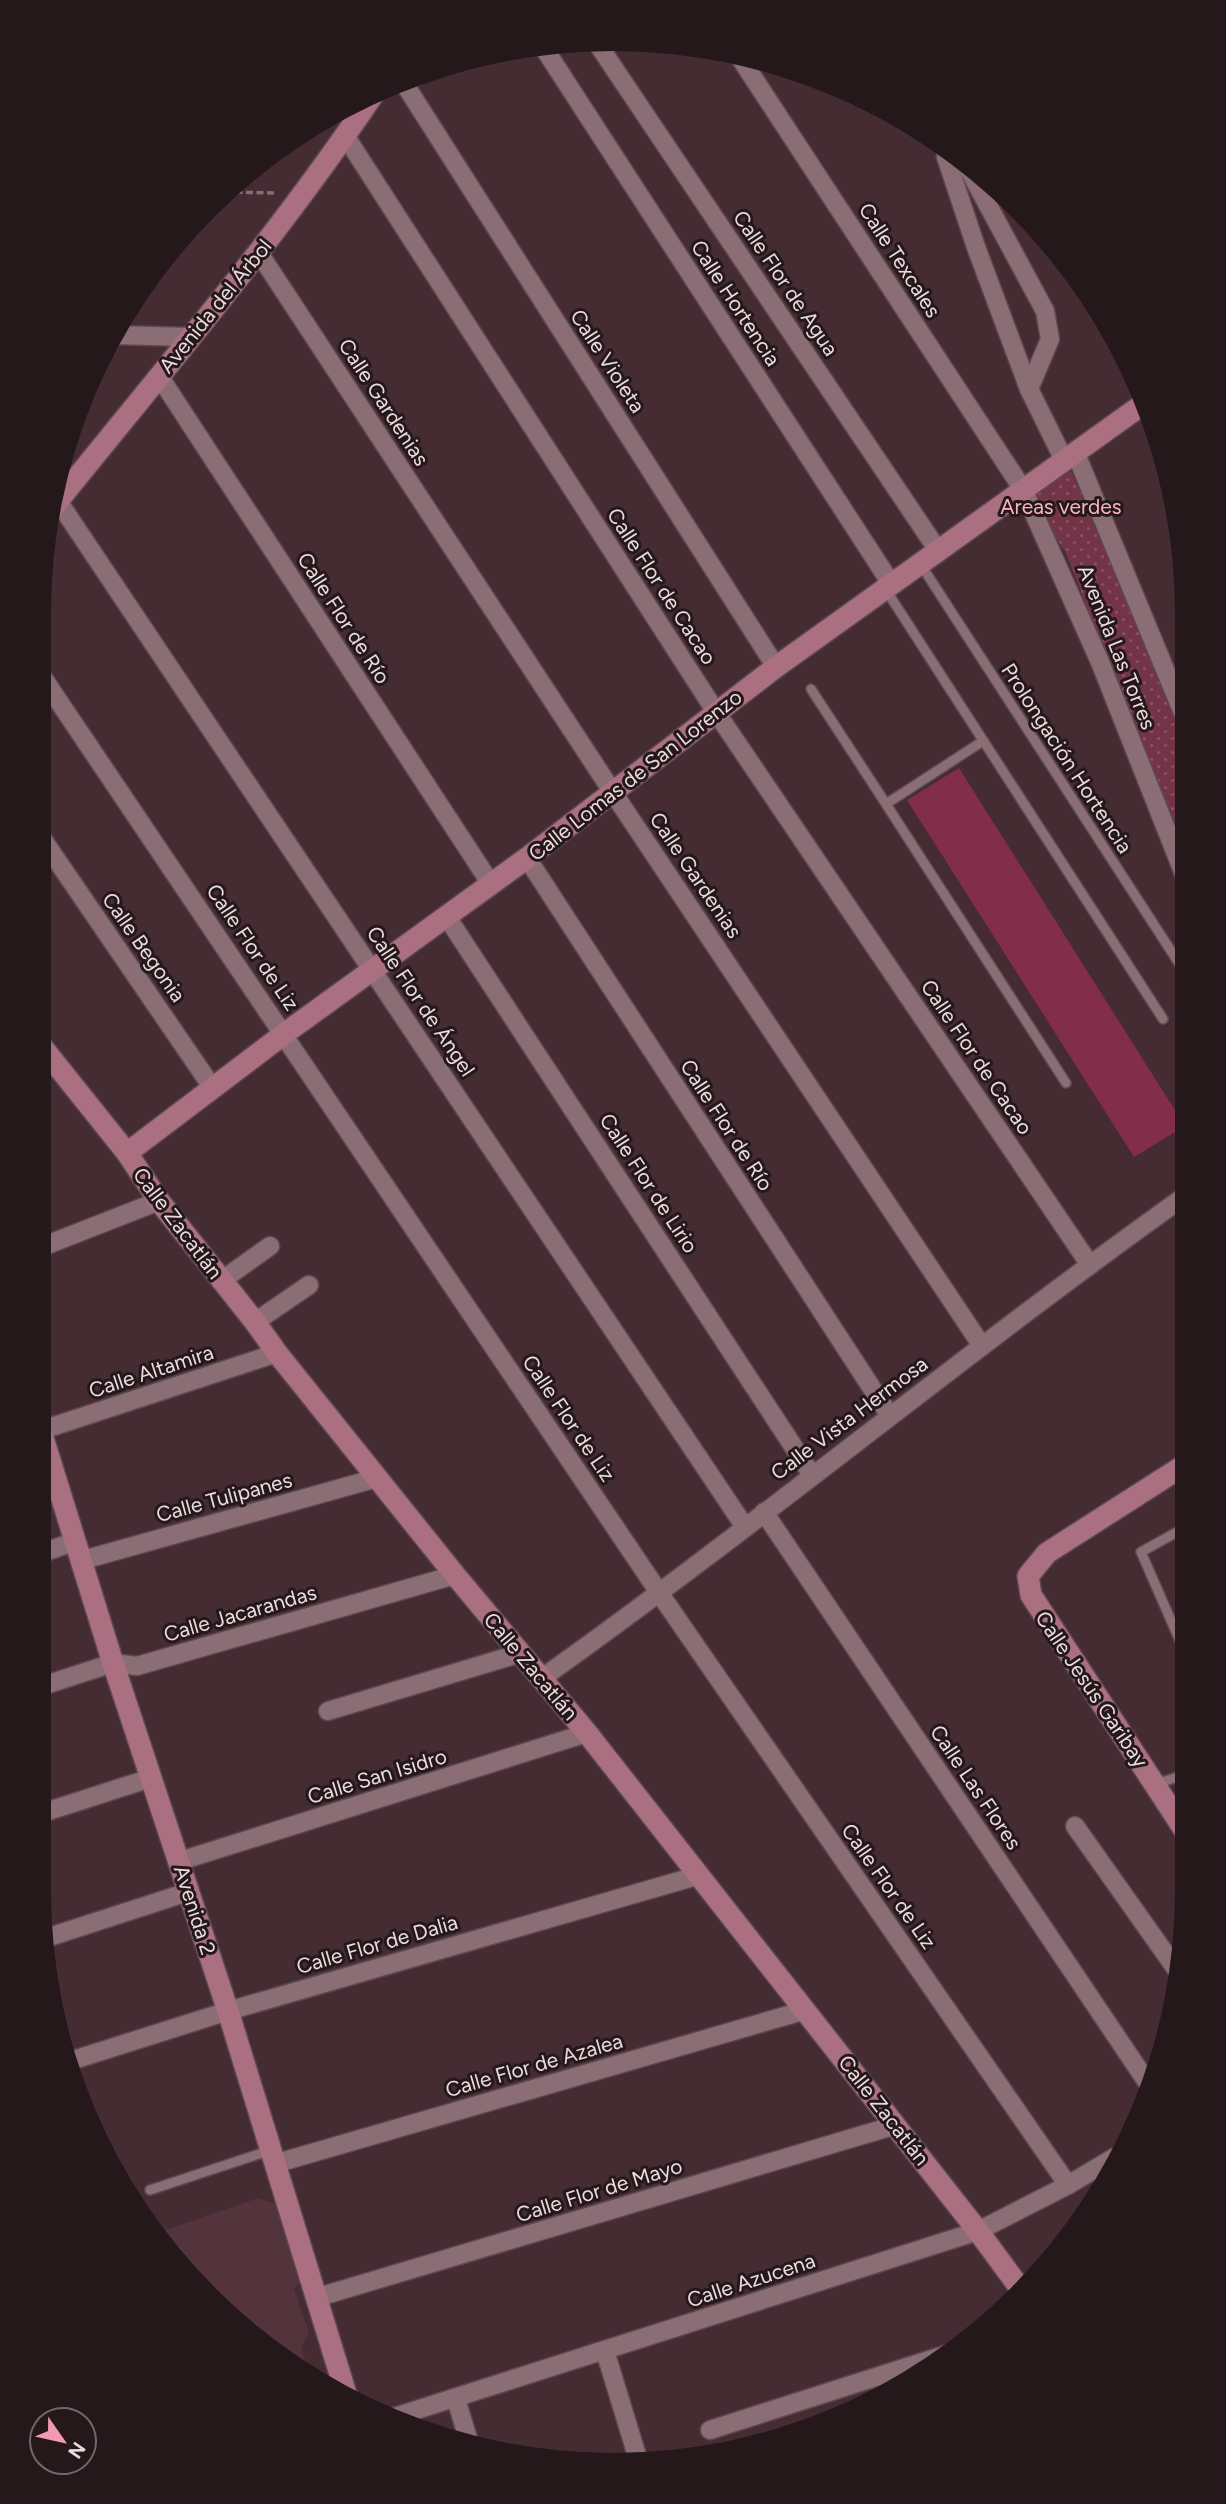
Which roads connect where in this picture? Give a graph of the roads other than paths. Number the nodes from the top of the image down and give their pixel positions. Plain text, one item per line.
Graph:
1 (603, 51) edge
2 (548, 55) edge
3 (746, 67) edge
4 (408, 90) edge
5 (362, 111) edge
6 (346, 137) junction
7 (948, 162) edge
8 (977, 184) edge
9 (259, 253) junction
10 (124, 335) edge
11 (190, 337) junction
12 (159, 376) junction
13 (1029, 389) junction
14 (1136, 409) edge
15 (1070, 458) junction
16 (66, 487) edge
17 (1024, 491) junction
18 (60, 513) edge
19 (939, 552) junction
20 (1054, 554) joint
21 (922, 565) junction
22 (889, 587) junction
23 (776, 667) junction
24 (811, 689) dead end
25 (51, 691) edge
26 (1175, 695) edge
27 (716, 712) junction
28 (984, 741) junction
29 (612, 791) junction
30 (886, 804) junction
31 (1175, 851) edge
32 (51, 853) edge
33 (527, 858) junction
34 (491, 884) junction
35 (447, 917) junction
36 (1175, 957) edge
37 (372, 969) junction
38 (1163, 1019) dead end
39 (284, 1034) junction
40 (51, 1059) edge
41 (1066, 1083) dead end
42 (212, 1087) junction
43 (127, 1153) junction
44 (159, 1201) junction
45 (1175, 1203) edge
46 (51, 1243) edge
47 (270, 1246) dead end
48 (1090, 1265) junction
49 (222, 1281) junction
50 (309, 1285) dead end
51 (255, 1322) junction
52 (982, 1346) junction
53 (277, 1353) junction
54 (890, 1416) junction
55 (51, 1425) edge
56 (51, 1465) edge
57 (1175, 1471) edge
58 (812, 1475) junction
59 (377, 1478) junction
60 (764, 1512) junction
61 (745, 1527) junction
62 (1175, 1533) edge
63 (79, 1550) junction
64 (51, 1553) edge
65 (455, 1575) junction
66 (660, 1594) junction
67 (1175, 1630) edge
68 (521, 1653) junction
69 (113, 1663) junction
70 (542, 1678) junction
71 (51, 1683) edge
72 (328, 1712) dead end
73 (587, 1733) junction
74 (151, 1777) junction
75 (1175, 1777) edge
76 (1156, 1784) junction
77 (51, 1810) edge
78 (1175, 1815) edge
79 (1075, 1826) dead end
80 (180, 1861) junction
81 (700, 1875) junction
82 (188, 1892) junction
83 (53, 1936) edge
84 (1170, 1961) edge
85 (806, 2010) junction
86 (228, 2011) junction
87 (77, 2059) edge
88 (1143, 2077) edge
89 (896, 2125) junction
90 (273, 2157) junction
91 (1104, 2164) edge
92 (1068, 2185) junction
93 (150, 2190) dead end
94 (978, 2231) junction
95 (1016, 2283) edge
96 (315, 2298) junction
97 (605, 2351) junction
98 (915, 2364) edge
99 (343, 2384) edge
100 (456, 2399) junction
101 (407, 2413) edge
102 (710, 2430) dead end
103 (467, 2434) edge
104 (636, 2452) edge

1 - 19 street, Calle Flor de Agua
2 - 22 street, Calle Hortencia
3 - 17 street, Calle Texcales
4 - 23 street, Calle Violeta
5 - 6 street, Avenida del Árbol
6 - 9 street, Avenida del Árbol
6 - 27 street, Calle Flor de Cacao
7 - 13 street, Avenida Las Torres
8 - 13 street
9 - 11 street, Avenida del Árbol
9 - 29 street, Calle Gardenias
10 - 11 street
11 - 12 street, Avenida del Árbol
12 - 16 street, Avenida del Árbol
12 - 34 street, Calle Flor de Río
13 - 15 street, Avenida Las Torres
14 - 15 street, Calle Lomas de San Lorenzo
15 - 17 street, Calle Lomas de San Lorenzo
15 - 26 street, Avenida Las Torres
17 - 19 street, Calle Lomas de San Lorenzo
17 - 20 street, Calle Texcales
18 - 37 street, Calle Flor de Ángel
19 - 21 street, Calle Lomas de San Lorenzo
20 - 31 street, Avenida Las Torres
21 - 22 street, Calle Lomas de San Lorenzo
21 - 36 lane, Prolongación Hortencia
22 - 23 street, Calle Lomas de San Lorenzo
22 - 28 lane
23 - 27 street, Calle Lomas de San Lorenzo
24 - 30 lane
25 - 39 street, Calle Flor de Liz
27 - 29 street, Calle Lomas de San Lorenzo
27 - 48 street, Calle Flor de Cacao
28 - 30 lane
28 - 38 lane
29 - 33 street, Calle Lomas de San Lorenzo
29 - 52 street, Calle Gardenias
30 - 41 lane
32 - 42 street, Calle Begonia
33 - 34 street, Calle Lomas de San Lorenzo
33 - 54 street, Calle Flor de Río
34 - 35 street, Calle Lomas de San Lorenzo
35 - 37 street, Calle Lomas de San Lorenzo
35 - 58 street, Calle Flor de Lirio
37 - 39 street, Calle Lomas de San Lorenzo
37 - 61 street, Calle Flor de Ángel
39 - 42 street, Calle Lomas de San Lorenzo
39 - 66 street, Calle Flor de Liz
40 - 43 street, Calle Zacatlán
42 - 43 street, Calle Lomas de San Lorenzo
43 - 44 street, Calle Zacatlán
44 - 46 street
44 - 49 street, Calle Zacatlán
45 - 48 street, Calle Vista Hermosa
47 - 49 street
48 - 52 street, Calle Vista Hermosa
49 - 51 street, Calle Zacatlán
50 - 51 street
51 - 53 street, Calle Zacatlán
52 - 54 street, Calle Vista Hermosa
53 - 55 street, Calle Altamira
53 - 59 street, Calle Zacatlán
54 - 58 street, Calle Vista Hermosa
56 - 63 street, Avenida 2
57 - 76 street, Calle Jesús Garibay
58 - 60 street, Calle Vista Hermosa
59 - 63 street, Calle Tulipanes
59 - 65 street, Calle Zacatlán
60 - 61 street, Calle Vista Hermosa
60 - 88 street, Calle Las Flores
61 - 66 street, Calle Vista Hermosa
62 - 67 lane
63 - 64 street, Calle Tulipanes
63 - 69 street, Avenida 2
65 - 68 street, Calle Zacatlán
65 - 69 street, Calle Jacarandas
66 - 70 street, Calle Vista Hermosa
66 - 92 street, Calle Flor de Liz
68 - 70 street, Calle Zacatlán
68 - 72 street
69 - 71 street, Calle Jacarandas
69 - 74 street, Avenida 2
70 - 73 street, Calle Zacatlán
73 - 80 street, Calle San Isidro
73 - 81 street, Calle Zacatlán
74 - 77 street
74 - 80 street, Avenida 2
75 - 76 lane
76 - 78 street, Calle Jesús Garibay
79 - 84 street
80 - 82 street, Avenida 2
81 - 85 street, Calle Zacatlán
81 - 86 street, Calle Flor de Dalia
82 - 83 street
82 - 86 street, Avenida 2
85 - 89 street, Calle Zacatlán
85 - 90 street, Calle Flor de Azalea
86 - 87 street, Calle Flor de Dalia
86 - 90 street, Avenida 2
89 - 94 street, Calle Zacatlán
89 - 96 street, Calle Flor de Mayo
90 - 93 lane
90 - 96 street, Avenida 2
91 - 92 street, Calle Azucena
92 - 94 street, Calle Azucena
94 - 95 street, Calle Zacatlán
94 - 97 street, Calle Azucena
96 - 99 street, Avenida 2
97 - 100 street, Calle Azucena
97 - 104 street
98 - 102 street
100 - 101 street, Calle Azucena
100 - 103 street

